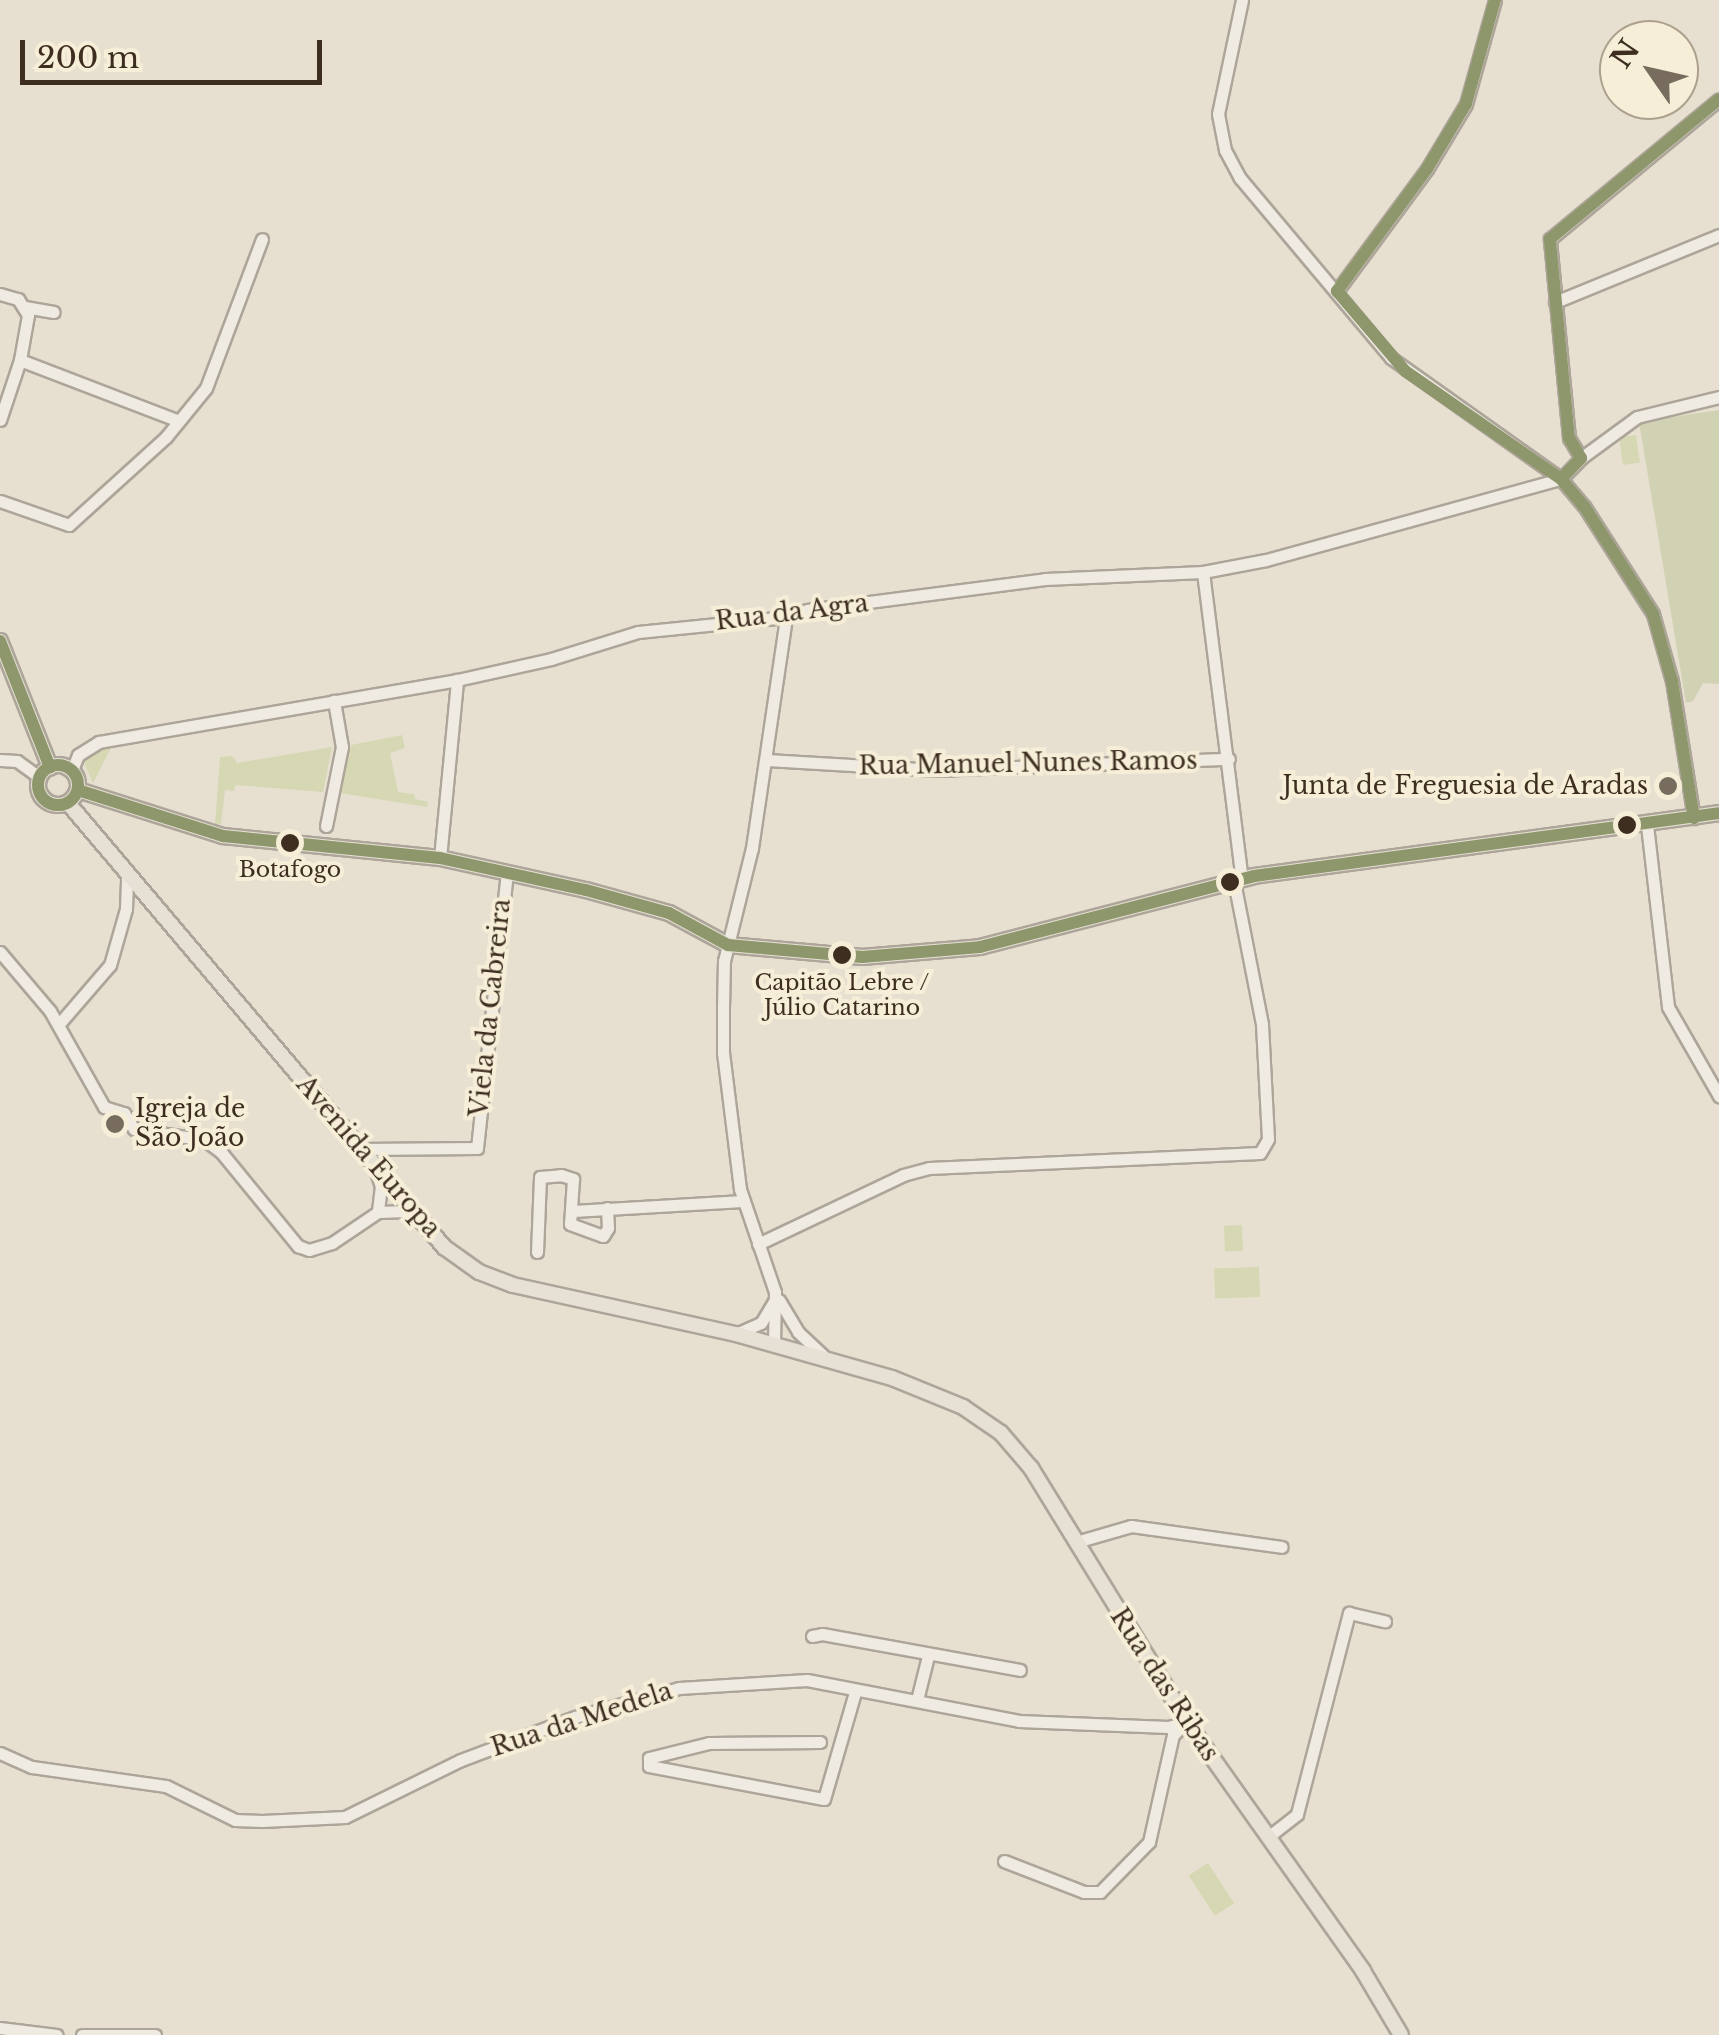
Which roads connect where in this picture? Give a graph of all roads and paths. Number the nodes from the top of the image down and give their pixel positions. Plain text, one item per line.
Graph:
1 (1242, 0) edge
2 (1495, 0) edge
3 (1719, 99) edge
4 (1719, 235) edge
5 (262, 239) dead end
6 (1337, 291) junction
7 (0, 294) edge
8 (1555, 302) junction
9 (25, 307) junction
10 (54, 312) dead end
11 (20, 360) junction
12 (1719, 397) edge
13 (0, 420) edge
14 (180, 420) junction
15 (1581, 458) junction
16 (1544, 466) junction
17 (1561, 480) junction
18 (1526, 488) junction
19 (0, 501) edge
20 (1203, 572) junction
21 (786, 617) junction
22 (0, 641) edge
23 (456, 680) junction
24 (334, 701) junction
25 (0, 760) edge
26 (767, 760) junction
27 (1229, 760) junction
28 (72, 770) junction
29 (45, 772) junction
30 (78, 790) junction
31 (68, 803) junction
32 (1719, 814) edge
33 (1694, 818) junction
34 (1647, 825) junction
35 (326, 826) dead end
36 (440, 858) junction
37 (507, 872) junction
38 (127, 877) junction
39 (1238, 880) junction
40 (728, 945) junction
41 (0, 952) edge
42 (59, 1024) junction
43 (1719, 1096) edge
44 (360, 1149) junction
45 (374, 1165) junction
46 (743, 1201) junction
47 (608, 1208) junction
48 (414, 1211) junction
49 (573, 1211) junction
50 (378, 1212) junction
51 (758, 1244) junction
52 (537, 1252) dead end
53 (775, 1292) junction
54 (789, 1319) junction
55 (736, 1334) junction
56 (774, 1344) junction
57 (832, 1361) junction
58 (892, 1378) joint
59 (1076, 1542) junction
60 (1282, 1547) dead end
61 (1385, 1621) dead end
62 (812, 1636) dead end
63 (928, 1656) junction
64 (1020, 1670) dead end
65 (855, 1692) junction
66 (917, 1700) junction
67 (1186, 1722) junction
68 (820, 1742) dead end
69 (688, 1748) junction
70 (0, 1753) edge
71 (690, 1774) junction
72 (1268, 1838) junction
73 (1004, 1861) dead end
74 (0, 2028) edge
75 (118, 2034) edge
76 (57, 2035) edge
77 (82, 2035) edge
78 (155, 2035) edge
79 (1401, 2035) edge

1 - 6 street
2 - 6 street
3 - 8 street
4 - 8 street
5 - 14 street
6 - 16 street
7 - 9 street
8 - 15 street
9 - 10 street
9 - 11 street
11 - 13 street
11 - 14 street
12 - 15 street
14 - 19 street
15 - 17 street
16 - 17 street
16 - 18 street
17 - 18 street, Rua da Agra
17 - 33 street
18 - 20 street, Rua da Agra
20 - 21 street, Rua da Agra
20 - 27 street
21 - 23 street, Rua da Agra
21 - 26 street
22 - 29 main road, Avenida Europa
23 - 24 street, Rua da Agra
23 - 36 street
24 - 28 street, Rua da Agra
24 - 35 street
25 - 29 street
26 - 27 street, Rua Manuel Nunes Ramos
26 - 40 street
27 - 39 street
28 - 29 main road
28 - 30 main road
29 - 31 main road, Avenida Europa
30 - 31 main road
30 - 36 main road
31 - 38 main road, Avenida Europa
32 - 33 main road
33 - 34 main road
34 - 39 main road
34 - 43 street
36 - 37 main road
37 - 40 main road
37 - 44 street, Viela da Cabreira
38 - 42 street
38 - 44 main road, Avenida Europa
39 - 40 main road
39 - 51 street
40 - 46 street
41 - 42 street
42 - 50 street
44 - 45 main road, Avenida Europa
45 - 48 main road, Avenida Europa
45 - 50 street
46 - 47 street
46 - 51 street
47 - 49 street
47 - 49 street
48 - 50 street
48 - 55 main road, Avenida Europa
49 - 52 street
51 - 53 street
53 - 54 street
53 - 55 street
53 - 56 street
54 - 56 street
54 - 57 street
55 - 56 main road, Avenida Europa
56 - 57 main road, Avenida Europa
57 - 58 main road, Avenida Europa
58 - 59 main road, Rua das Ribas
59 - 60 street
59 - 67 main road, Rua das Ribas
61 - 72 street
62 - 63 street
63 - 64 street
63 - 66 street
65 - 66 street, Rua da Medela
65 - 70 street, Rua da Medela
65 - 71 street
66 - 67 street, Rua da Medela
67 - 72 main road, Rua das Ribas
67 - 73 street
68 - 69 street
69 - 71 street
69 - 71 street
72 - 79 main road, Rua das Ribas
74 - 76 street
75 - 77 street
75 - 78 street

